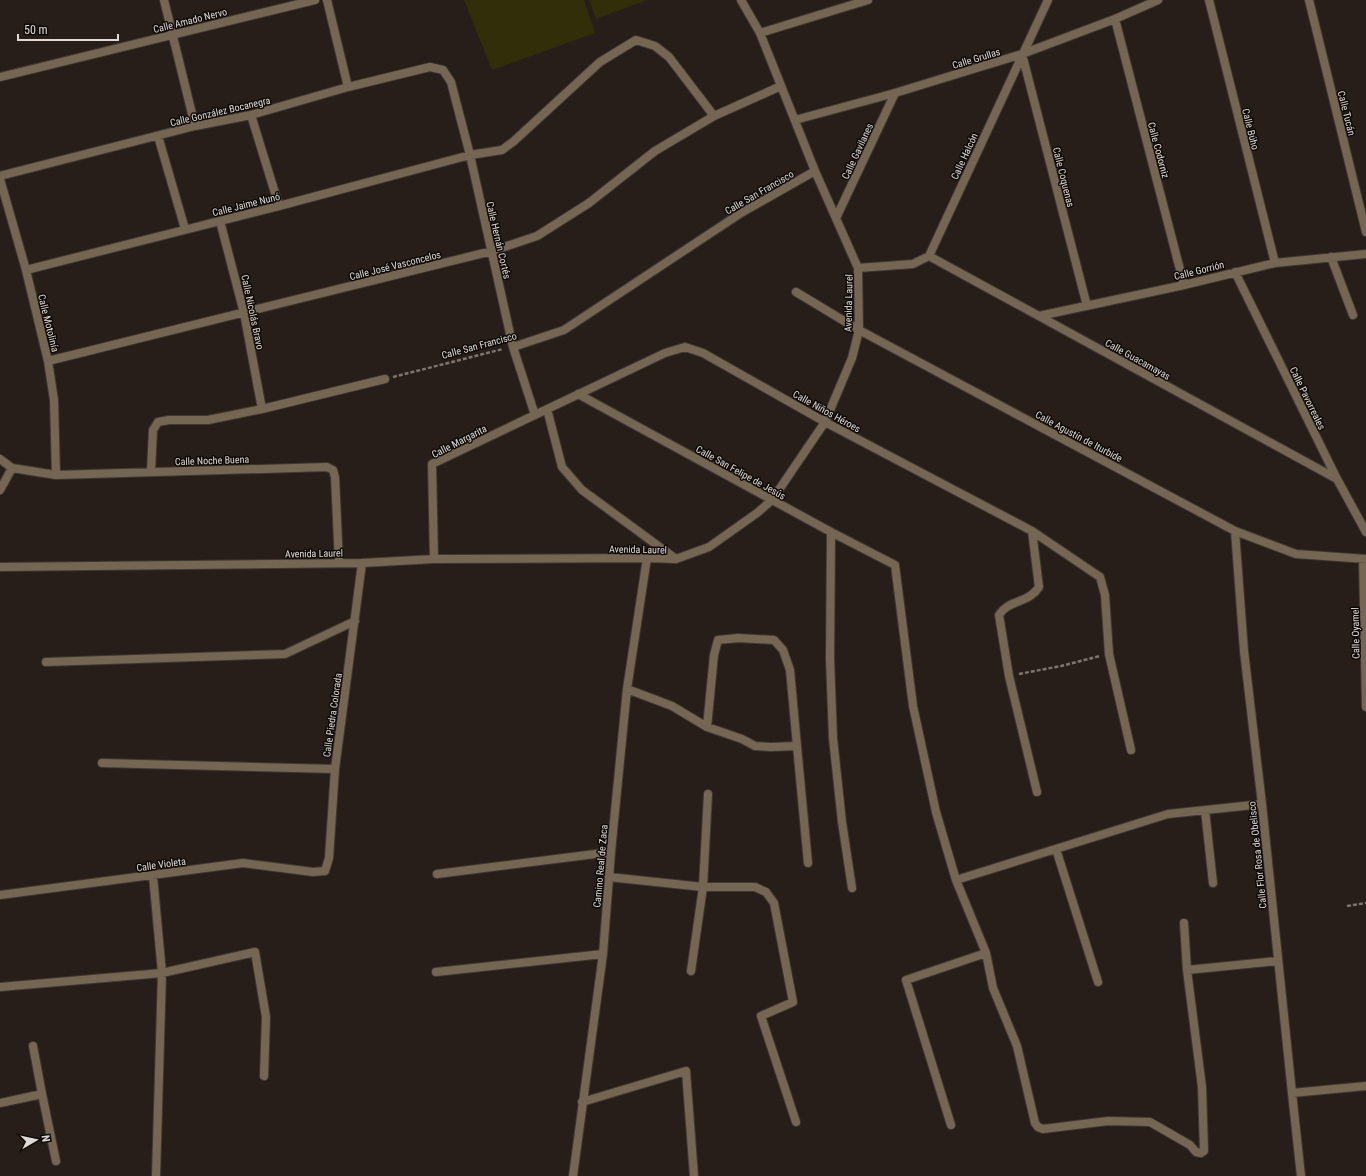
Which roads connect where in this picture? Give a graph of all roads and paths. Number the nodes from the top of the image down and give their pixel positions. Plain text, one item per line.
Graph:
1 (164, 0) edge
2 (315, 0) edge
3 (327, 0) edge
4 (741, 0) edge
5 (868, 0) edge
6 (1048, 0) edge
7 (1158, 0) edge
8 (1209, 0) edge
9 (1309, 0) edge
10 (1115, 19) junction
11 (760, 33) junction
12 (173, 35) junction
13 (1022, 54) junction
14 (443, 70) joint
15 (0, 78) edge
16 (781, 86) junction
17 (348, 87) junction
18 (895, 93) junction
19 (251, 115) junction
20 (714, 116) junction
21 (795, 120) junction
22 (195, 126) junction
23 (158, 136) junction
24 (470, 155) junction
25 (815, 171) junction
26 (0, 178) edge
27 (279, 206) junction
28 (836, 218) junction
29 (220, 221) junction
30 (185, 229) junction
31 (1366, 232) edge
32 (492, 251) junction
33 (1366, 254) edge
34 (929, 256) junction
35 (1331, 258) junction
36 (1275, 263) junction
37 (858, 268) junction
38 (26, 270) junction
39 (1234, 272) junction
40 (1184, 285) junction
41 (796, 292) dead end
42 (1087, 306) junction
43 (244, 313) junction
44 (1353, 315) dead end
45 (1039, 316) junction
46 (859, 330) junction
47 (513, 347) junction
48 (48, 361) junction
49 (385, 379) joint
50 (578, 394) junction
51 (262, 409) junction
52 (547, 409) junction
53 (535, 415) junction
54 (826, 422) junction
55 (0, 459) edge
56 (12, 468) junction
57 (151, 471) junction
58 (56, 475) junction
59 (1337, 479) junction
60 (0, 490) edge
61 (772, 500) junction
62 (1032, 531) junction
63 (1235, 531) junction
64 (831, 532) junction
65 (1366, 532) edge
66 (647, 558) junction
67 (434, 559) junction
68 (676, 559) junction
69 (1364, 559) edge
70 (339, 563) junction
71 (362, 563) junction
72 (0, 567) edge
73 (355, 621) junction
74 (1109, 654) junction
75 (46, 662) dead end
76 (1009, 676) junction
77 (627, 688) junction
78 (1366, 707) edge
79 (707, 727) junction
80 (797, 746) junction
81 (1131, 750) dead end
82 (102, 763) dead end
83 (334, 769) junction
84 (1037, 792) dead end
85 (708, 794) dead end
86 (1262, 804) junction
87 (1205, 810) junction
88 (1056, 849) junction
89 (611, 852) junction
90 (808, 863) dead end
91 (325, 871) joint
92 (437, 874) dead end
93 (153, 876) junction
94 (609, 878) junction
95 (956, 880) junction
96 (1213, 883) dead end
97 (703, 887) junction
98 (852, 888) dead end
99 (0, 895) edge
100 (1366, 903) edge
101 (1347, 906) dead end
102 (1184, 923) dead end
103 (986, 952) junction
104 (603, 954) junction
105 (1278, 961) junction
106 (1187, 970) junction
107 (691, 971) dead end
108 (436, 972) dead end
109 (162, 973) junction
110 (1098, 982) dead end
111 (0, 988) edge
112 (33, 1046) dead end
113 (264, 1076) dead end
114 (1366, 1086) edge
115 (1292, 1093) junction
116 (42, 1094) junction
117 (582, 1102) junction
118 (0, 1103) edge
119 (796, 1122) dead end
120 (951, 1126) dead end
121 (56, 1162) dead end
122 (156, 1176) edge
123 (573, 1176) edge
124 (694, 1176) edge
125 (1302, 1176) edge

1 - 12 street
2 - 12 street, Calle Amado Nervo
3 - 17 street
4 - 11 street, Avenida Laurel
5 - 11 street
6 - 13 street, Calle Halcón
7 - 10 street, Calle Grullas
8 - 36 street, Calle Búho
9 - 31 street, Calle Tucán
10 - 13 street, Calle Grullas
10 - 40 street, Calle Codorniz
11 - 16 street, Avenida Laurel
12 - 15 street, Calle Amado Nervo
12 - 22 street
13 - 18 street, Calle Grullas
13 - 34 street, Calle Halcón
13 - 42 street, Calle Coquenas
14 - 17 street, Calle González Bocanegra
14 - 24 street, Calle Hernán Cortés
16 - 20 street, Calle José Vasconcelos
16 - 21 street, Avenida Laurel
17 - 19 street, Calle González Bocanegra
18 - 21 street, Calle Grullas
18 - 28 street, Calle Gavilanes
19 - 22 street, Calle González Bocanegra
19 - 27 street
20 - 24 street
20 - 32 street, Calle José Vasconcelos
21 - 25 street, Avenida Laurel
22 - 23 street, Calle González Bocanegra
23 - 26 street, Calle González Bocanegra
23 - 30 street
24 - 27 street, Calle Jaime Nunó
24 - 32 street, Calle Hernán Cortés
25 - 28 street, Avenida Laurel
25 - 47 street, Calle San Francisco
26 - 38 street, Calle Motolinía
27 - 29 street, Calle Jaime Nunó
28 - 37 street, Avenida Laurel
29 - 30 street, Calle Jaime Nunó
29 - 43 street, Calle Nicolás Bravo
30 - 38 street, Calle Jaime Nunó
32 - 43 street, Calle José Vasconcelos
32 - 47 street, Calle Hernán Cortés
33 - 35 street, Calle Gorrión
34 - 37 street
34 - 45 street, Calle Guacamayas
35 - 36 street, Calle Gorrión
35 - 44 street
36 - 39 street, Calle Gorrión
37 - 46 street, Avenida Laurel
38 - 48 street, Calle Motolinía
39 - 40 street, Calle Gorrión
39 - 59 street, Calle Pavorreales
40 - 42 street, Calle Gorrión
41 - 46 street, Calle Agustín de Iturbide
42 - 45 street, Calle Gorrión
43 - 48 street, Calle José Vasconcelos
43 - 51 street, Calle Nicolás Bravo
45 - 59 street, Calle Guacamayas
46 - 54 street, Avenida Laurel
46 - 63 street, Calle Agustín de Iturbide
47 - 49 path, Calle San Francisco
47 - 53 street, Calle Hernán Cortés
48 - 58 street, Calle Motolinía
49 - 51 street
50 - 52 street, Calle Niños Héroes
50 - 54 street, Calle Niños Héroes
50 - 61 street, Calle San Felipe de Jesús
51 - 57 street
52 - 53 street, Calle Niños Héroes
52 - 68 street
53 - 67 street, Calle Margarita
54 - 61 street, Avenida Laurel
54 - 62 street, Calle Niños Héroes
55 - 56 street, Calle Noche Buena
56 - 58 street, Calle Noche Buena
56 - 60 street
57 - 58 street, Calle Noche Buena
57 - 70 street, Calle Noche Buena
59 - 65 street, Calle Pavorreales
61 - 64 street, Calle San Felipe de Jesús
61 - 68 street, Avenida Laurel
62 - 74 street, Calle Niños Héroes
62 - 76 street
63 - 69 street, Calle Agustín de Iturbide
63 - 86 street, Calle Flor Rosa de Obelisco
64 - 95 street, Calle San Felipe de Jesús
64 - 98 street
66 - 67 street, Avenida Laurel
66 - 68 street, Avenida Laurel
66 - 77 street, Camino Real de Zaca
67 - 71 street, Avenida Laurel
69 - 78 street, Calle Oyamel
70 - 71 street, Avenida Laurel
70 - 72 street, Avenida Laurel
71 - 73 street, Calle Piedra Colorada
73 - 75 street
73 - 83 street, Calle Piedra Colorada
74 - 76 path
74 - 81 street
76 - 84 street
77 - 79 street
77 - 89 street, Camino Real de Zaca
79 - 80 street
79 - 80 street
80 - 90 street
82 - 83 street
83 - 91 street, Calle Piedra Colorada
85 - 97 street
86 - 87 street
86 - 105 street, Calle Flor Rosa de Obelisco
87 - 88 street
87 - 96 street
88 - 95 street
88 - 110 street
89 - 92 street
89 - 94 street, Camino Real de Zaca
91 - 93 street, Calle Violeta
93 - 99 street, Calle Violeta
93 - 109 street
94 - 97 street
94 - 104 street, Camino Real de Zaca
95 - 103 street
97 - 107 street
97 - 119 street
100 - 101 path
102 - 106 street
103 - 106 street
103 - 120 street
104 - 108 street
104 - 117 street, Camino Real de Zaca
105 - 106 street
105 - 115 street, Calle Flor Rosa de Obelisco
109 - 111 street
109 - 113 street
109 - 122 street
112 - 116 street
114 - 115 street
115 - 125 street, Calle Flor Rosa de Obelisco
116 - 118 street
116 - 121 street
117 - 123 street, Camino Real de Zaca
117 - 124 street

